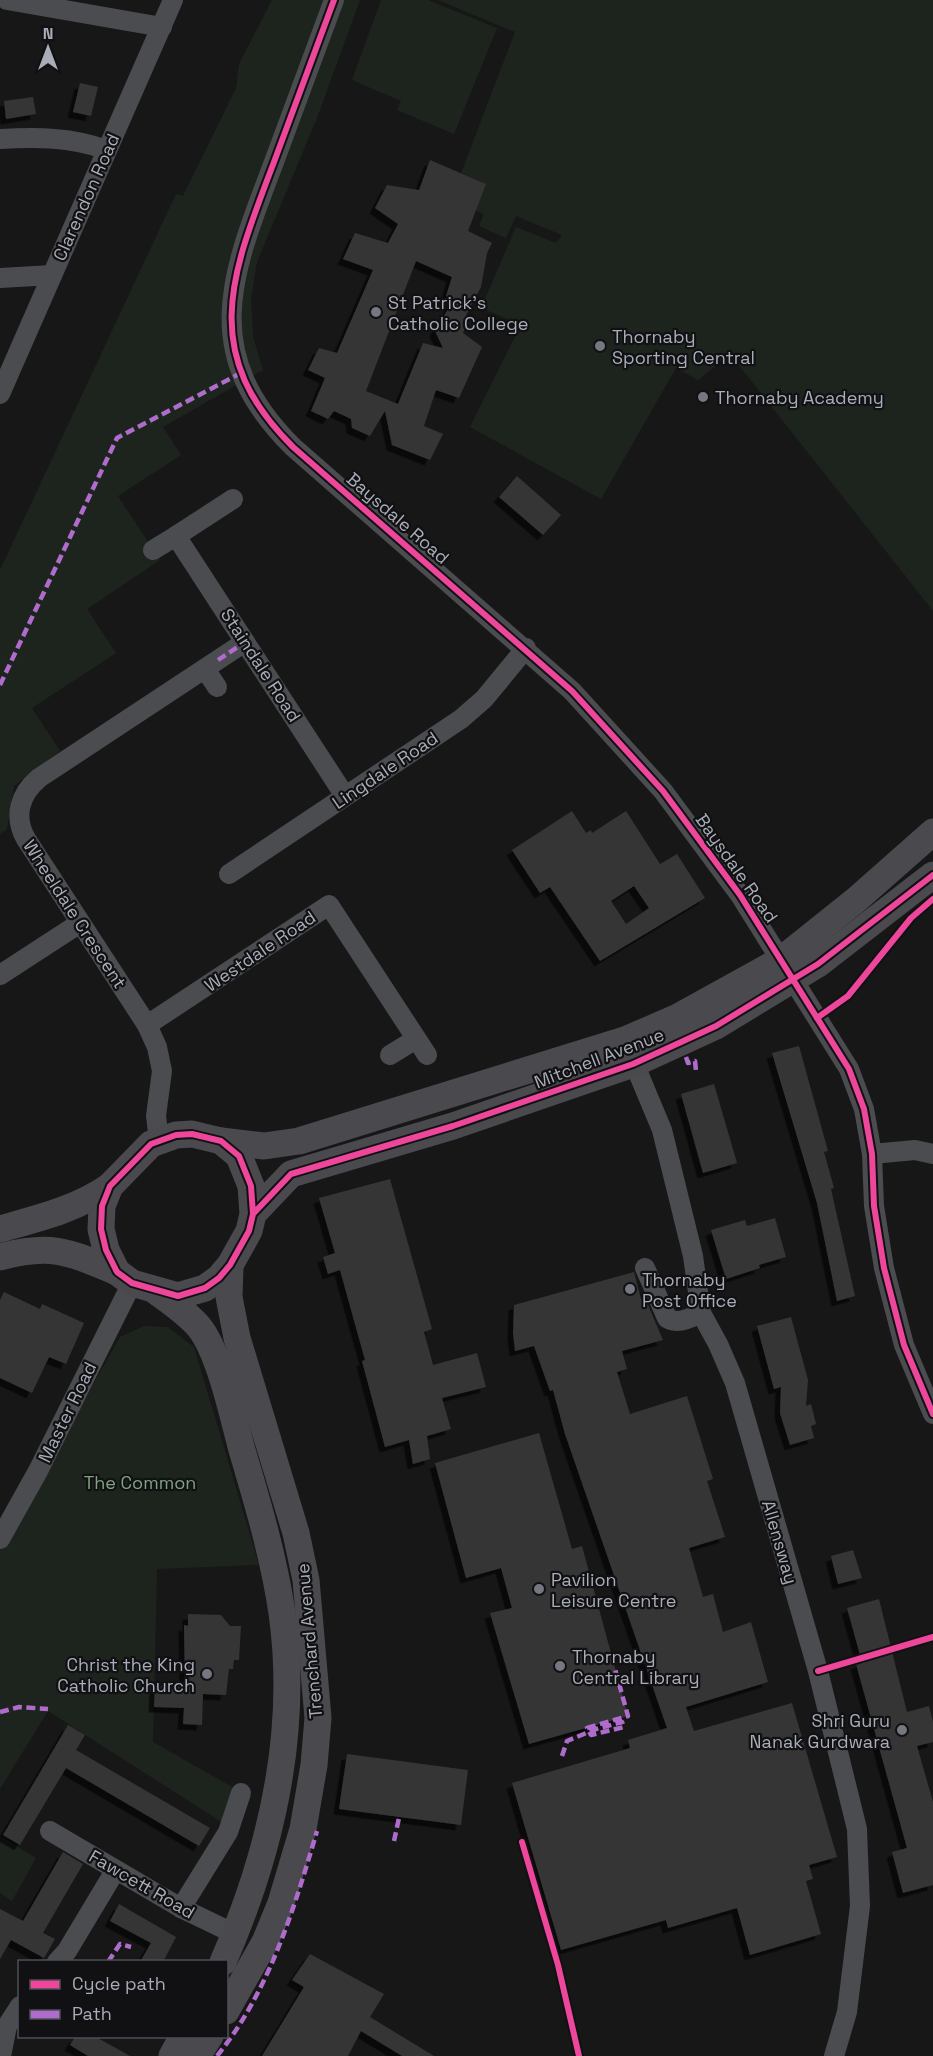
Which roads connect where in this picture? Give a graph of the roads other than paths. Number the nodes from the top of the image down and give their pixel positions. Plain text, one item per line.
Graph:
1 (7, 0) edge
2 (174, 0) edge
3 (334, 0) edge
4 (162, 27) junction
5 (0, 139) edge
6 (107, 150) junction
7 (52, 275) junction
8 (0, 278) edge
9 (0, 394) edge
10 (233, 499) dead end
11 (176, 536) junction
12 (153, 550) dead end
13 (245, 642) junction
14 (526, 648) junction
15 (212, 664) junction
16 (217, 687) dead end
17 (345, 796) junction
18 (933, 832) edge
19 (229, 874) dead end
20 (933, 875) edge
21 (80, 923) junction
22 (787, 970) junction
23 (0, 975) edge
24 (147, 1025) junction
25 (416, 1039) junction
26 (629, 1052) junction
27 (390, 1055) dead end
28 (427, 1055) dead end
29 (159, 1140) junction
30 (221, 1141) junction
31 (872, 1154) junction
32 (933, 1154) edge
33 (110, 1186) junction
34 (253, 1214) junction
35 (0, 1229) edge
36 (0, 1257) edge
37 (230, 1265) junction
38 (645, 1268) dead end
39 (125, 1277) junction
40 (157, 1292) junction
41 (701, 1313) junction
42 (933, 1414) edge
43 (296, 1533) junction
44 (0, 1539) edge
45 (268, 1542) junction
46 (241, 1793) dead end
47 (50, 1831) dead end
48 (115, 1870) junction
49 (181, 1908) junction
50 (235, 1934) junction
51 (59, 1960) edge
52 (224, 1960) edge
53 (228, 2008) edge
54 (18, 2009) edge
55 (208, 2038) edge
56 (185, 2050) edge
57 (1, 2056) edge
58 (834, 2056) edge

1 - 4 street
2 - 4 street, Clarendon Road
3 - 14 street, Baysdale Road
4 - 6 street, Clarendon Road
5 - 6 street
6 - 7 street, Clarendon Road
7 - 8 street
7 - 9 street, Clarendon Road
10 - 11 street
11 - 12 street
11 - 13 street, Staindale Road
13 - 15 street, Wheeldale Crescent
13 - 17 street, Staindale Road
14 - 17 street, Lingdale Road
14 - 22 street, Baysdale Road
15 - 16 street
15 - 21 street, Wheeldale Crescent
17 - 19 street, Lingdale Road
18 - 22 street, Mitchell Avenue
20 - 22 street, Mitchell Avenue
21 - 23 street
21 - 24 street, Wheeldale Crescent
22 - 26 street, Mitchell Avenue
22 - 31 street, Baysdale Road
24 - 25 street, Westdale Road
24 - 29 street, Wheeldale Crescent
25 - 27 street
25 - 28 street, Westdale Road
26 - 30 street, Mitchell Avenue
26 - 34 street, Mitchell Avenue
26 - 41 street, Allensway
29 - 30 street, Mitchell Avenue
29 - 33 street, Mitchell Avenue
30 - 34 street, Mitchell Avenue
31 - 32 street
31 - 42 street, Baysdale Road
33 - 35 street
33 - 39 street, Mitchell Avenue
34 - 37 street, Mitchell Avenue
36 - 39 street
37 - 40 street, Mitchell Avenue
37 - 43 street, Trenchard Avenue
38 - 41 street
39 - 40 street, Mitchell Avenue
39 - 44 street, Master Road
40 - 45 street, Trenchard Avenue
41 - 58 street, Allensway
43 - 45 street
43 - 53 street, Trenchard Avenue
45 - 50 street, Trenchard Avenue
46 - 49 street
47 - 48 street, Fawcett Road
48 - 49 street, Fawcett Road
48 - 51 street
49 - 50 street, Fawcett Road
50 - 52 street, Trenchard Avenue
54 - 57 street
55 - 56 street

